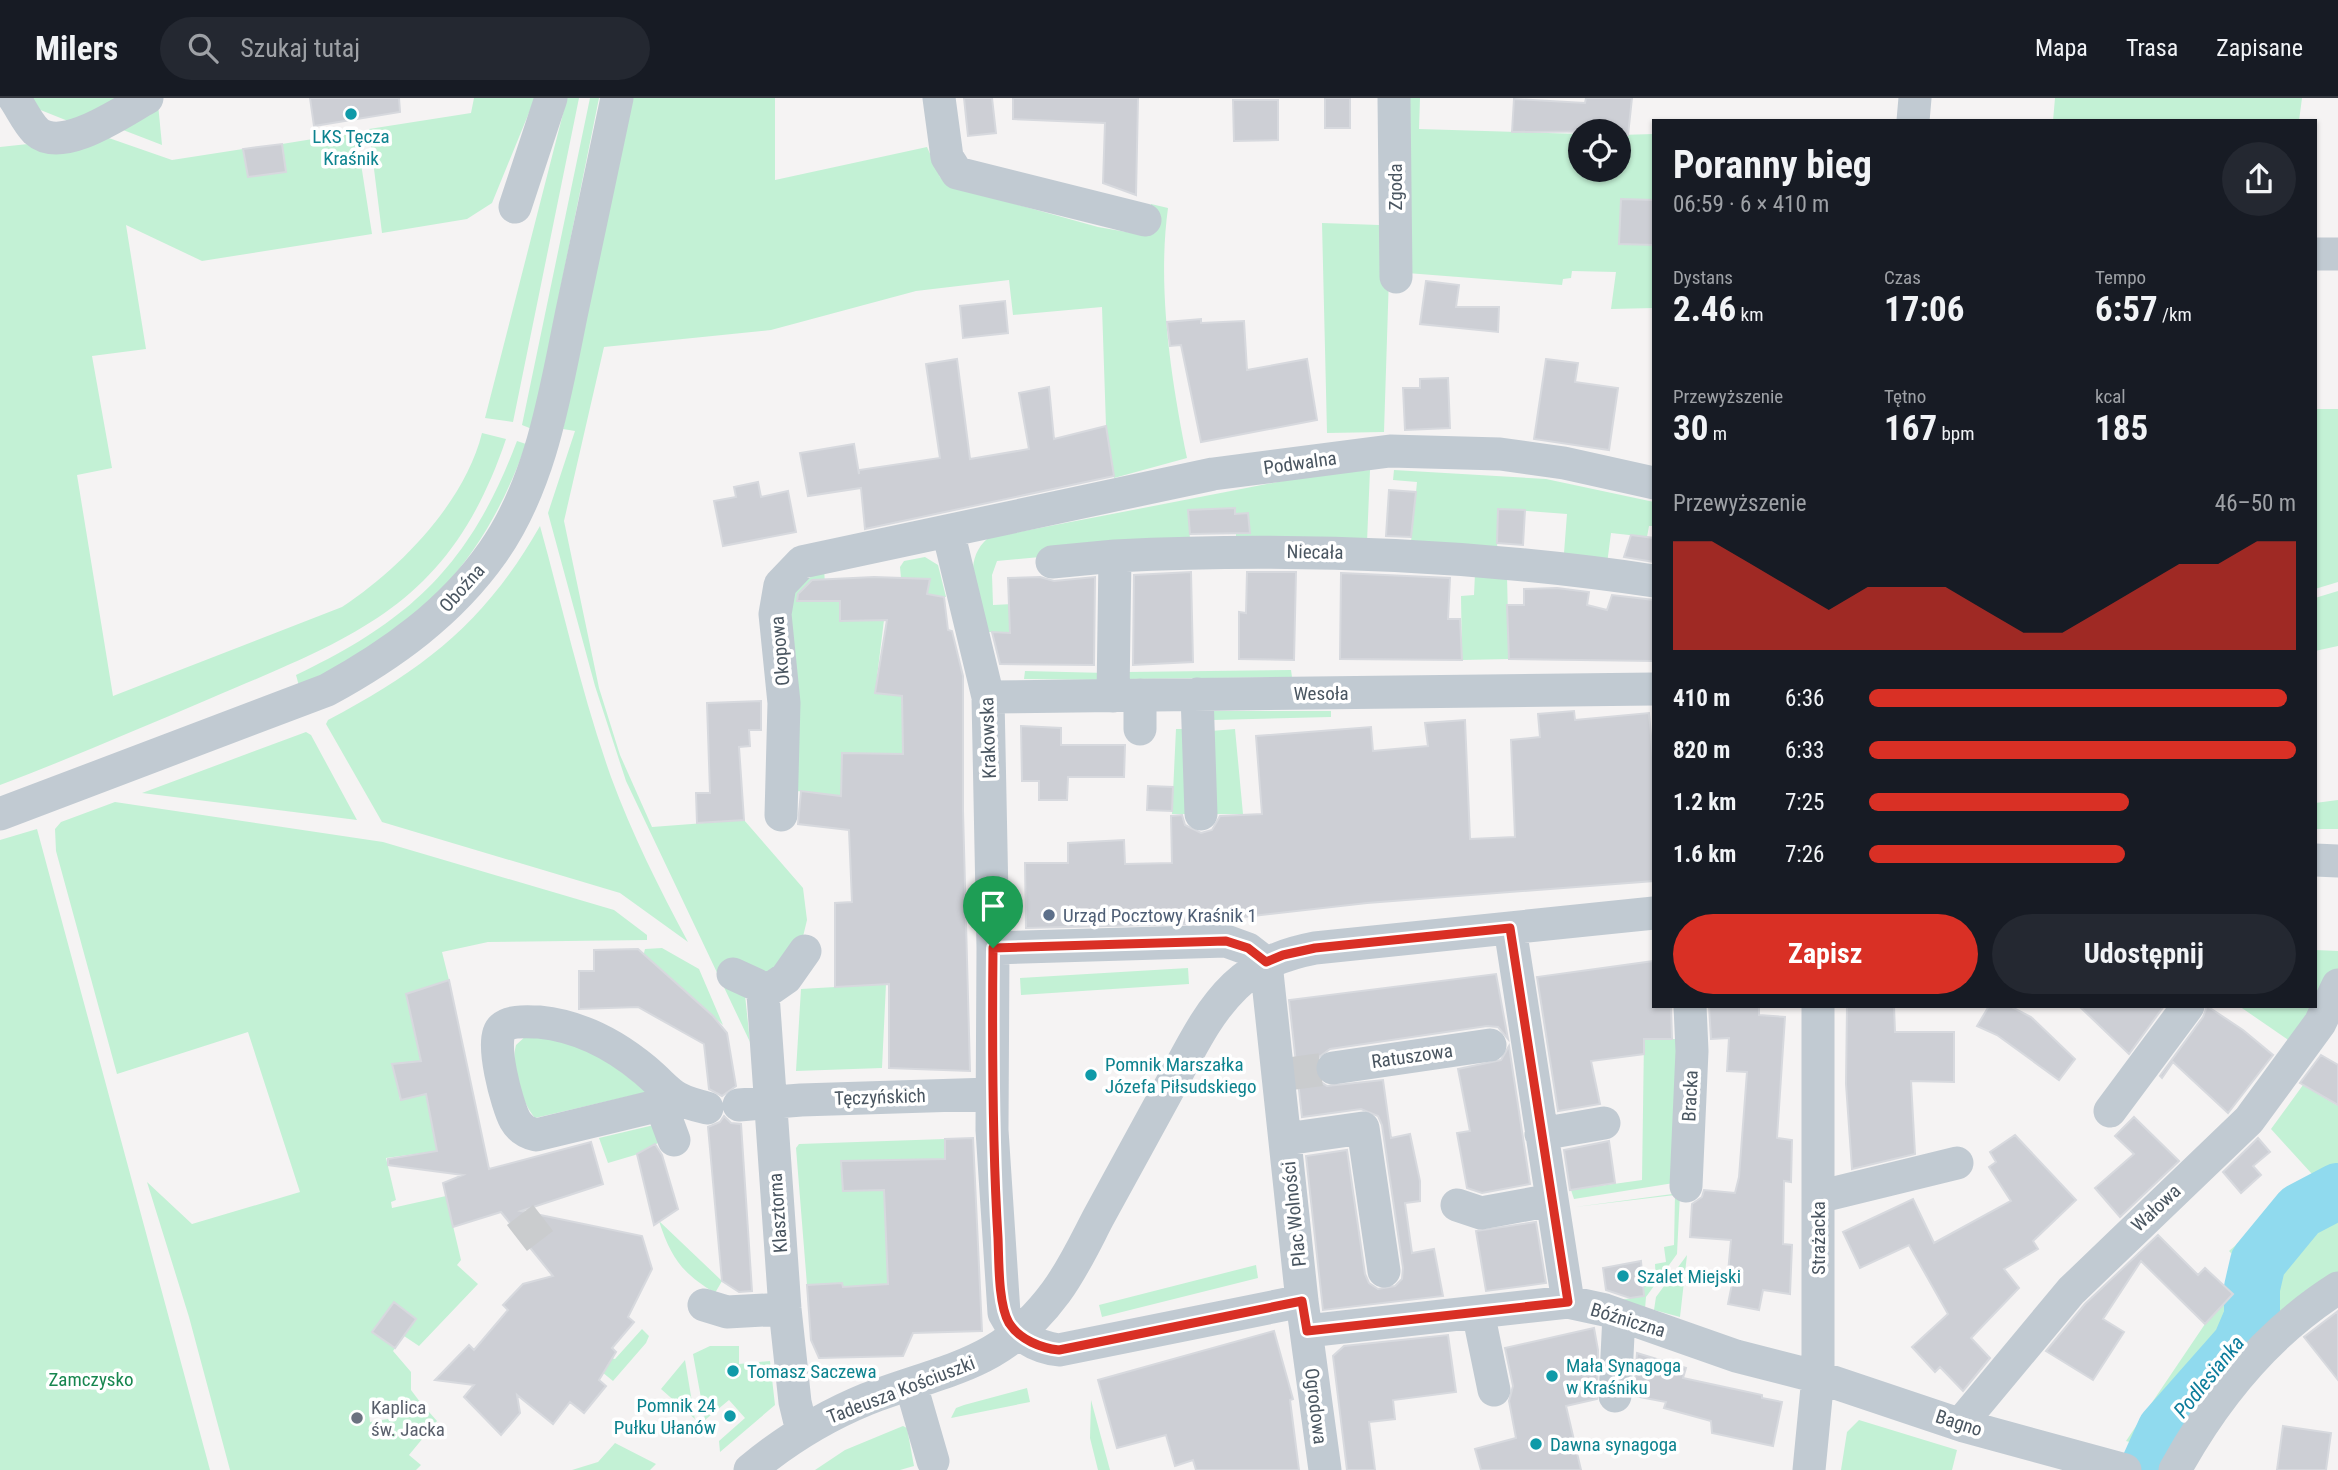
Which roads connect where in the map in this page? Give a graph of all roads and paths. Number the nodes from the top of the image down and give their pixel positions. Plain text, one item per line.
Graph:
1 (14, 98) edge
2 (147, 98) edge
3 (551, 98) edge
4 (617, 98) edge
5 (939, 98) edge
6 (1394, 98) edge
7 (1915, 98) edge
8 (1913, 119) edge
9 (515, 207) dead end
10 (1146, 220) dead end
11 (2317, 254) edge
12 (2338, 254) edge
13 (1396, 277) dead end
14 (1652, 483) edge
15 (948, 531) junction
16 (1115, 556) junction
17 (1052, 562) dead end
18 (1652, 581) edge
19 (1652, 689) edge
20 (1197, 694) junction
21 (1127, 695) junction
22 (988, 697) junction
23 (1140, 729) dead end
24 (0, 814) edge
25 (1200, 814) dead end
26 (781, 815) dead end
27 (2317, 860) edge
28 (2338, 861) edge
29 (1652, 914) edge
30 (1510, 928) junction
31 (993, 948) junction
32 (804, 951) dead end
33 (1266, 962) junction
34 (733, 974) dead end
35 (2338, 985) edge
36 (763, 994) junction
37 (1690, 1008) edge
38 (1818, 1008) edge
39 (2187, 1008) edge
40 (1490, 1045) dead end
41 (1333, 1068) tunnel mouth
42 (991, 1094) junction
43 (710, 1104) junction
44 (2110, 1111) dead end
45 (1604, 1123) dead end
46 (1541, 1134) junction
47 (1286, 1139) junction
48 (674, 1140) dead end
49 (1957, 1163) dead end
50 (1686, 1186) dead end
51 (1818, 1197) junction
52 (1552, 1200) junction
53 (1457, 1205) dead end
54 (1384, 1271) dead end
55 (2338, 1288) edge
56 (1568, 1302) junction
57 (704, 1305) dead end
58 (785, 1309) junction
59 (1478, 1312) junction
60 (1619, 1315) junction
61 (1305, 1316) junction
62 (1018, 1333) junction
63 (1818, 1377) junction
64 (911, 1385) junction
65 (1494, 1390) dead end
66 (1615, 1396) dead end
67 (1964, 1426) junction
68 (802, 1431) junction
69 (933, 1461) dead end
70 (2110, 1468) edge
71 (750, 1470) edge
72 (1325, 1470) edge
73 (1809, 1470) edge
74 (2175, 1470) edge

1 - 2 street
3 - 9 street
4 - 24 street, Oboźna
5 - 10 street
6 - 13 street, Zgoda
7 - 8 street
11 - 12 street
14 - 15 street, Podwalna
15 - 22 street, Krakowska
15 - 26 street, Okopowa
16 - 17 street, Niecała
16 - 18 street, Niecała
16 - 21 street
19 - 20 street, Wesoła
20 - 21 street, Wesoła
20 - 25 street
21 - 22 street, Wesoła
21 - 23 street
22 - 31 street, Krakowska
27 - 28 street
29 - 30 street
30 - 33 street
30 - 46 street
31 - 33 street
31 - 42 street
32 - 36 street
33 - 47 street, Plac Wolności
33 - 62 street
34 - 36 street
35 - 67 street, Wałowa
36 - 43 street, Klasztorna
37 - 50 street, Bracka
38 - 51 street, Strażacka
39 - 44 street
40 - 41 street, Ratuszowa
42 - 43 street, Tęczyńskich
42 - 62 street
43 - 43 street, Tęczyńskich
43 - 48 street
43 - 58 street, Klasztorna
45 - 46 street
46 - 52 street
47 - 54 street
47 - 61 street, Plac Wolności
49 - 51 street
51 - 63 street, Strażacka
52 - 53 street
52 - 56 street
55 - 74 street
56 - 59 street, Bóźniczna
56 - 60 street, Bóźniczna
57 - 58 street
58 - 68 street, Klasztorna
59 - 61 street, Bóźniczna
59 - 65 street
60 - 63 street, Bóźniczna
60 - 66 street
61 - 62 street
61 - 72 street, Ogrodowa
62 - 64 street, Tadeusza Kościuszki
63 - 67 street, Bagno
63 - 73 street, Strażacka
64 - 68 street, Tadeusza Kościuszki
64 - 69 street
67 - 70 street, Bagno
68 - 71 street, Tadeusza Kościuszki

